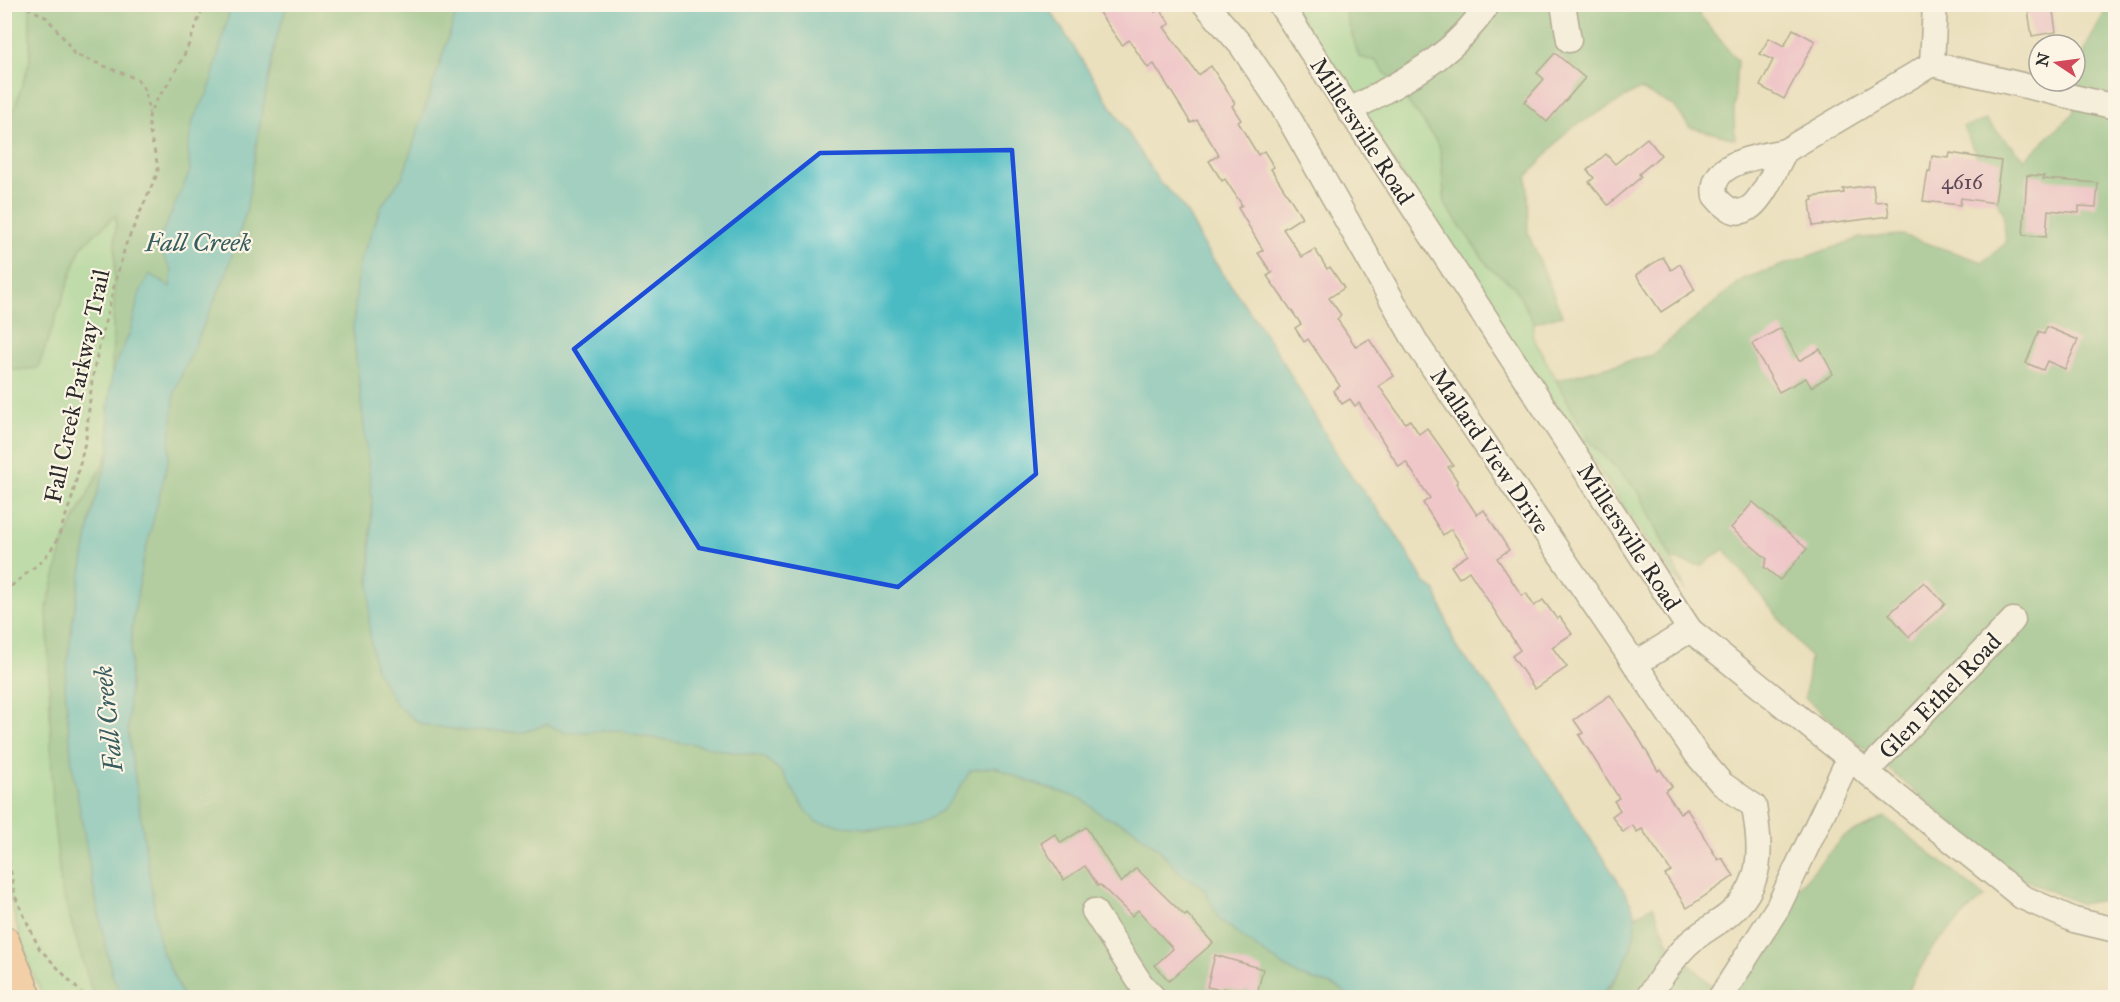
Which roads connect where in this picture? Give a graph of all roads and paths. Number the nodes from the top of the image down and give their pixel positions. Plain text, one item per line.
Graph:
1 (19, 4) edge
2 (204, 4) edge
3 (1205, 4) edge
4 (1280, 4) edge
5 (1488, 4) edge
6 (1563, 4) edge
7 (1935, 4) edge
8 (1569, 40) dead end
9 (1932, 64) junction
10 (2115, 107) edge
11 (1349, 111) junction
12 (150, 113) junction
13 (1785, 151) dead end
14 (4, 592) edge
15 (2013, 620) dead end
16 (1690, 630) junction
17 (1635, 664) junction
18 (1858, 765) junction
19 (4, 835) edge
20 (1094, 911) dead end
21 (2115, 930) edge
22 (4, 941) edge
23 (27, 998) edge
24 (86, 998) edge
25 (1154, 998) edge
26 (1647, 998) edge
27 (1720, 998) edge

1 - 12 path, Fall Creek Parkway Trail
2 - 12 path
3 - 17 street, Mallard View Drive
4 - 11 street, Millersville Road
5 - 11 street
6 - 8 street
7 - 9 street
9 - 10 street
9 - 13 street
11 - 16 street, Millersville Road
12 - 14 path, Fall Creek Parkway Trail
15 - 18 street, Glen Ethel Road
16 - 17 street
16 - 18 street, Millersville Road
17 - 26 street, Mallard View Drive
18 - 21 street, Millersville Road
18 - 27 street, Glen Ethel Road
19 - 24 path
20 - 25 street
22 - 23 main road

